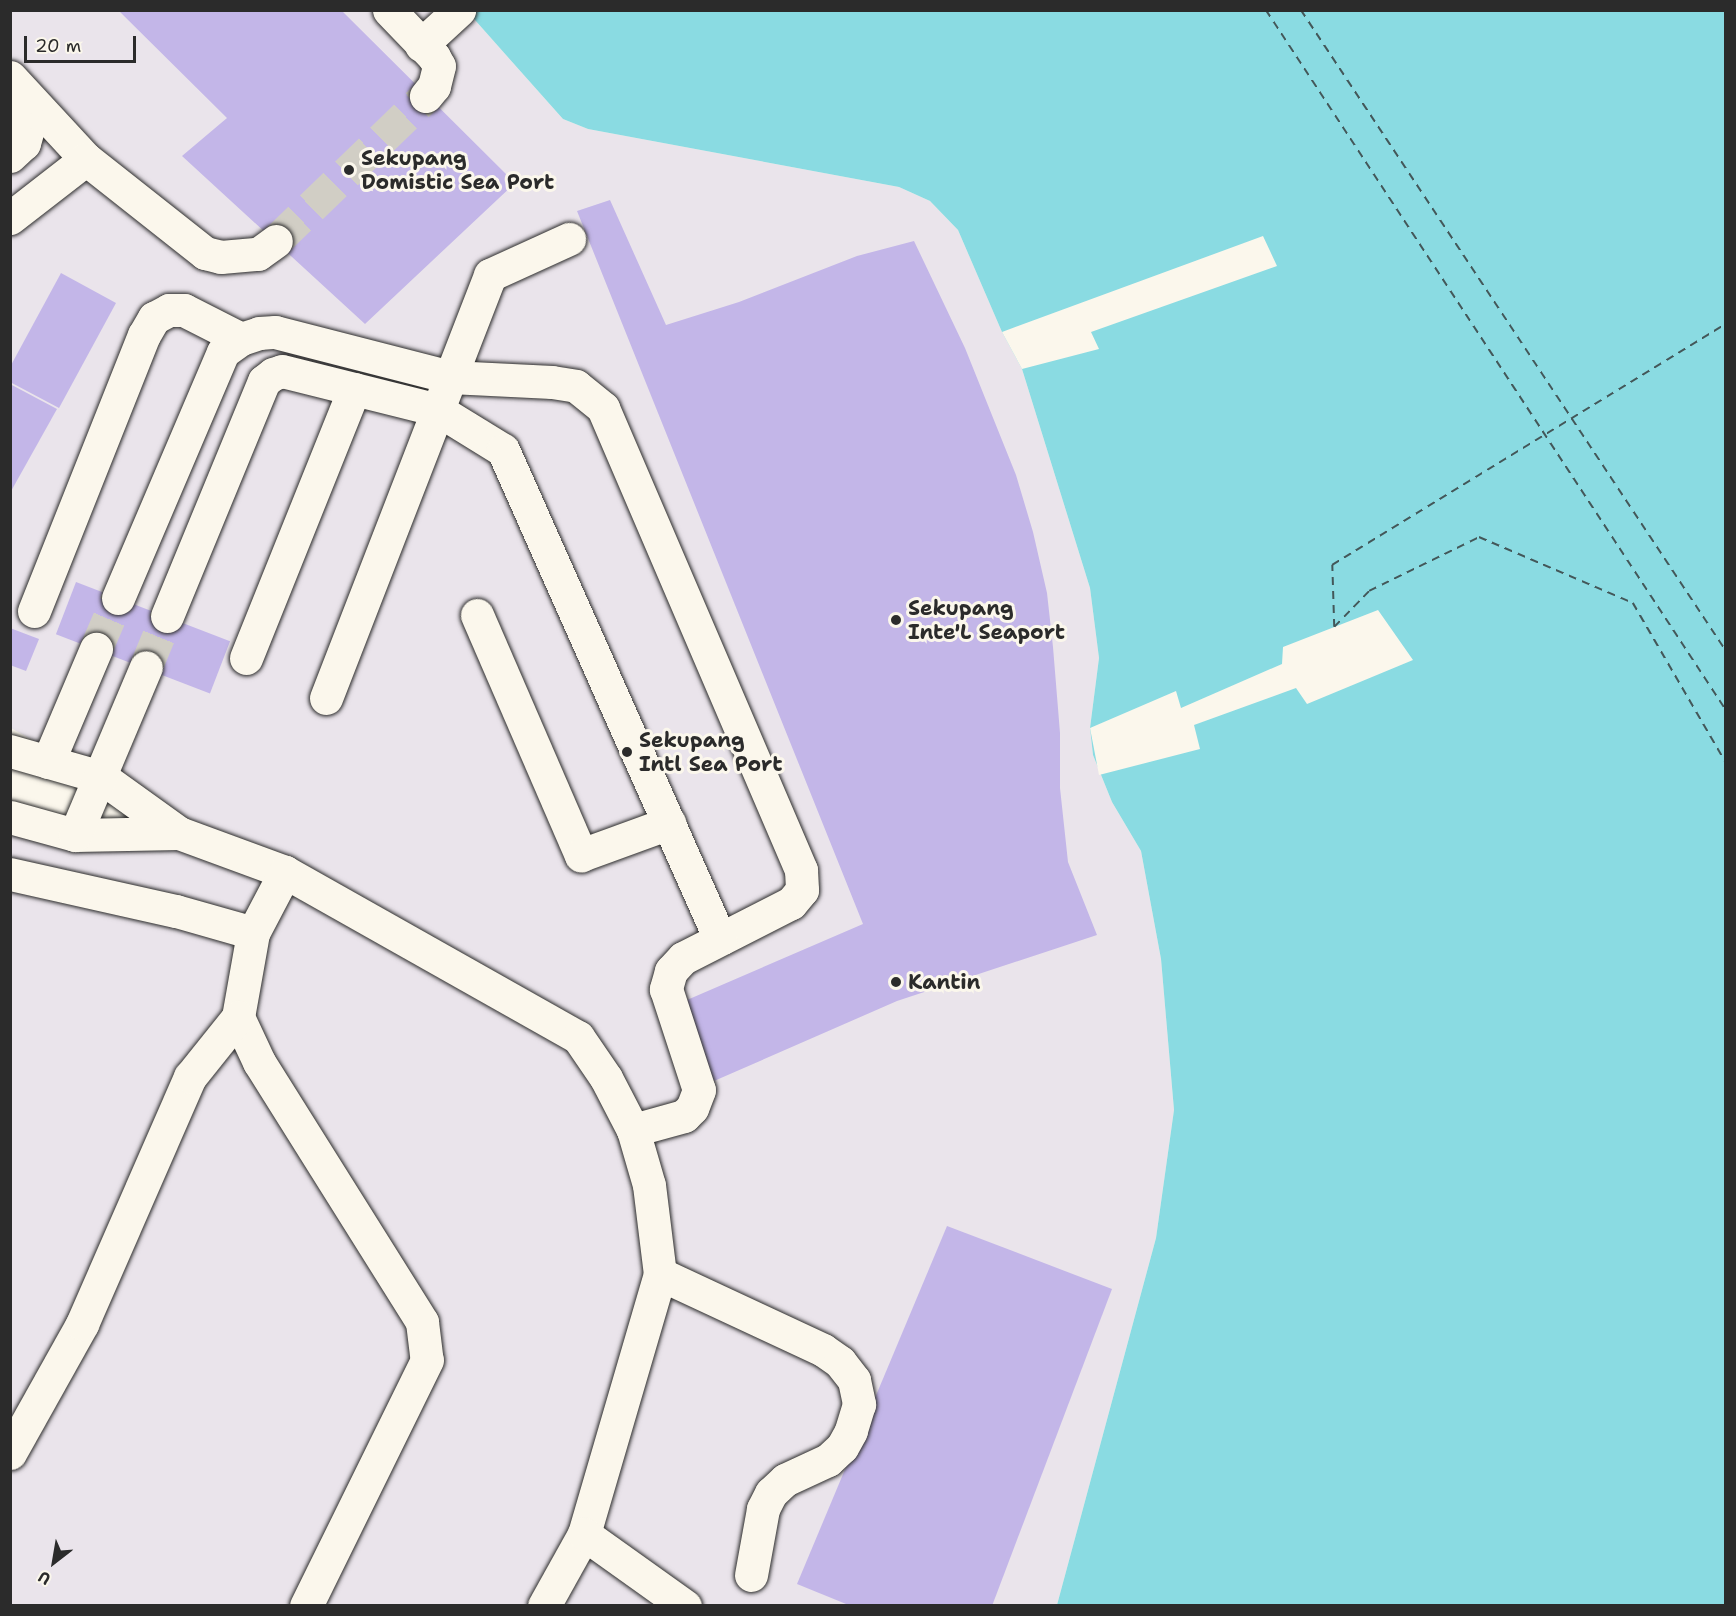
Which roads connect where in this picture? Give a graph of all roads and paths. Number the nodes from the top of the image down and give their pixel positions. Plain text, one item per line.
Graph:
1 (389, 10) edge
2 (459, 10) edge
3 (421, 45) junction
4 (10, 77) edge
5 (426, 96) tunnel mouth
6 (10, 99) edge
7 (10, 156) edge
8 (86, 159) junction
9 (10, 218) edge
10 (569, 239) dead end
11 (276, 241) tunnel mouth
12 (241, 339) junction
13 (450, 378) junction
14 (354, 389) junction
15 (438, 410) junction
16 (118, 598) tunnel mouth
17 (34, 611) dead end
18 (477, 615) dead end
19 (167, 616) tunnel mouth
20 (96, 649) tunnel mouth
21 (246, 658) dead end
22 (146, 667) tunnel mouth
23 (326, 698) dead end
24 (10, 751) edge
25 (48, 762) junction
26 (100, 777) junction
27 (10, 817) edge
28 (669, 823) junction
29 (179, 833) junction
30 (75, 835) junction
31 (285, 872) junction
32 (10, 874) edge
33 (253, 933) junction
34 (720, 939) junction
35 (238, 1017) junction
36 (633, 1130) junction
37 (660, 1274) junction
38 (10, 1453) edge
39 (584, 1534) junction
40 (751, 1575) dead end
41 (306, 1605) edge
42 (544, 1605) edge
43 (685, 1605) edge

1 - 3 street
2 - 3 street
3 - 5 street
4 - 8 street
6 - 7 street
8 - 9 street
8 - 11 street
10 - 13 street
12 - 13 street
12 - 16 street
12 - 17 street
13 - 15 street
13 - 34 street
14 - 15 street
14 - 19 street
14 - 21 street
15 - 23 street
15 - 28 street
18 - 28 street
20 - 25 street
22 - 26 street
24 - 25 street
25 - 26 street
26 - 29 street
26 - 30 street
27 - 30 street
28 - 34 street
29 - 30 street
29 - 31 street
31 - 33 street
31 - 36 street
32 - 33 street
33 - 35 street
34 - 36 street
35 - 38 street
35 - 41 street
36 - 37 street
37 - 39 street
37 - 40 street
39 - 42 street
39 - 43 street

